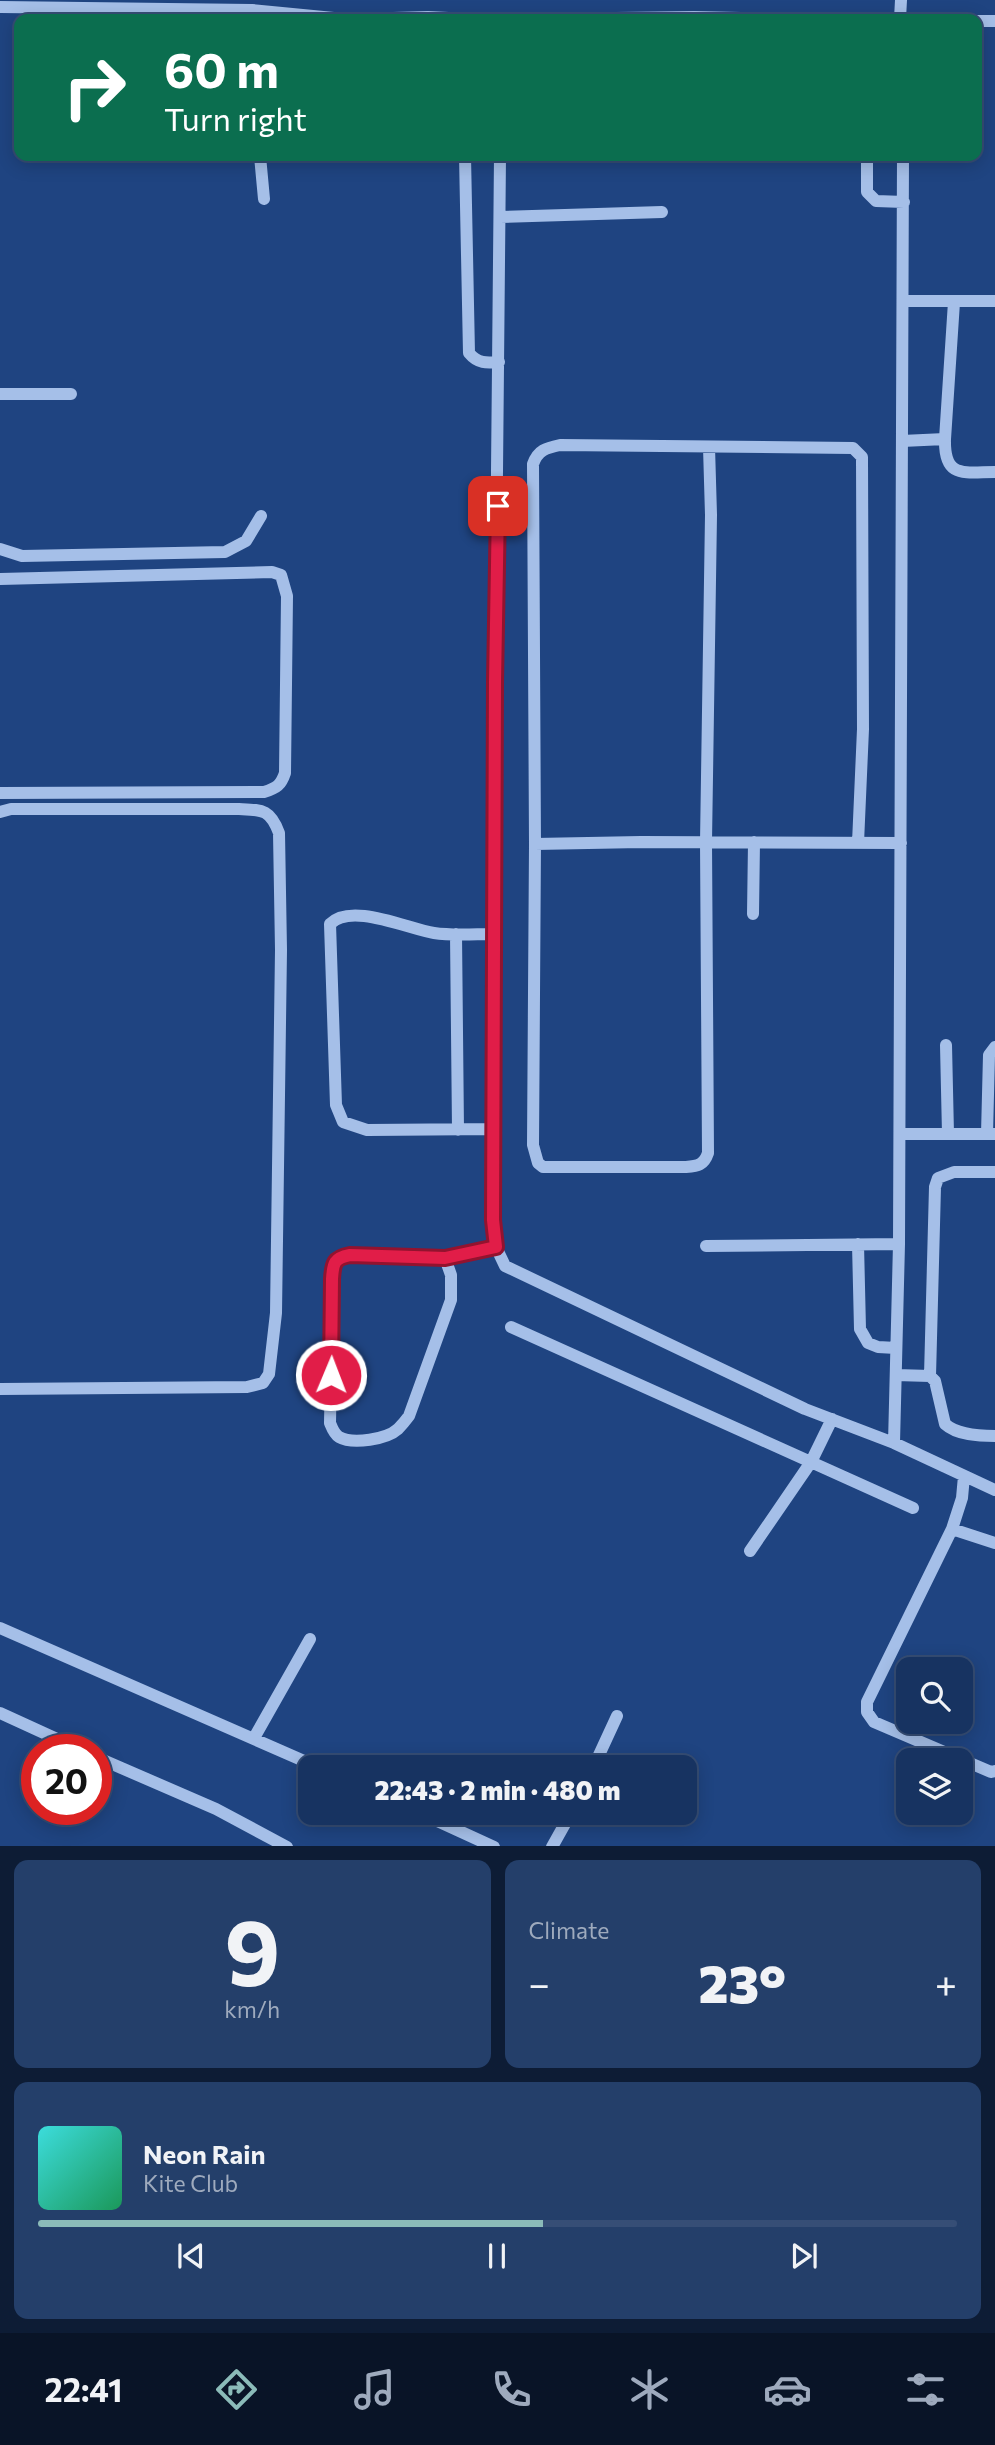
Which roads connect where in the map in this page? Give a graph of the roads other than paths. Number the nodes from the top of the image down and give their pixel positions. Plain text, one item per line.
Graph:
1 (0, 7) edge
2 (164, 10) edge
3 (294, 14) edge
4 (260, 161) edge
5 (465, 161) edge
6 (500, 161) edge
7 (867, 161) edge
8 (903, 161) edge
9 (264, 198) dead end
10 (904, 202) junction
11 (662, 212) dead end
12 (500, 217) junction
13 (903, 301) junction
14 (995, 301) edge
15 (954, 302) junction
16 (499, 362) junction
17 (0, 394) edge
18 (71, 394) dead end
19 (945, 439) junction
20 (902, 441) junction
21 (709, 447) junction
22 (995, 472) edge
23 (261, 516) dead end
24 (0, 550) edge
25 (0, 579) edge
26 (0, 793) edge
27 (0, 812) edge
28 (706, 842) junction
29 (754, 842) junction
30 (858, 843) junction
31 (901, 843) junction
32 (535, 844) junction
33 (753, 914) dead end
34 (456, 934) junction
35 (494, 934) junction
36 (946, 1045) dead end
37 (995, 1047) edge
38 (458, 1129) junction
39 (494, 1129) junction
40 (900, 1134) junction
41 (948, 1134) junction
42 (991, 1134) edge
43 (995, 1172) edge
44 (858, 1244) junction
45 (899, 1244) junction
46 (706, 1245) dead end
47 (496, 1247) junction
48 (445, 1258) junction
49 (511, 1327) dead end
50 (896, 1348) junction
51 (896, 1375) junction
52 (930, 1376) junction
53 (0, 1390) edge
54 (832, 1419) junction
55 (995, 1436) edge
56 (894, 1443) junction
57 (811, 1462) junction
58 (964, 1476) junction
59 (995, 1490) edge
60 (913, 1508) dead end
61 (952, 1529) junction
62 (995, 1543) edge
63 (750, 1551) dead end
64 (0, 1628) edge
65 (310, 1639) dead end
66 (0, 1713) edge
67 (617, 1716) dead end
68 (46, 1734) edge
69 (254, 1738) junction
70 (599, 1755) edge
71 (298, 1758) edge
72 (112, 1764) edge
73 (995, 1771) edge
74 (447, 1825) edge
75 (564, 1825) edge
76 (287, 1846) edge
77 (494, 1846) edge
78 (552, 1846) edge

1 - 2 lane
2 - 3 lane
4 - 9 lane
5 - 16 lane
6 - 12 lane
7 - 10 lane
8 - 10 lane
10 - 13 lane
11 - 12 lane
12 - 16 lane
13 - 15 lane
13 - 20 lane
14 - 15 lane
15 - 19 lane
16 - 35 lane
17 - 18 lane
19 - 20 lane
19 - 22 lane
20 - 31 lane
21 - 28 lane
21 - 30 lane
21 - 32 lane
23 - 24 lane
25 - 26 lane
27 - 53 lane
28 - 29 lane
28 - 32 lane
28 - 32 lane
29 - 30 lane
29 - 33 lane
30 - 31 lane
31 - 40 lane
34 - 35 lane
34 - 38 lane
34 - 38 lane
35 - 39 lane
36 - 41 lane
37 - 42 lane
38 - 39 lane
39 - 47 lane
40 - 41 lane
40 - 45 lane
41 - 42 lane
43 - 52 lane
44 - 45 lane
44 - 46 lane
44 - 50 lane
45 - 50 lane
47 - 48 lane
47 - 54 lane
48 - 48 lane
49 - 57 lane
50 - 51 lane
51 - 52 lane
51 - 56 lane
52 - 55 lane
54 - 56 lane
54 - 57 lane
56 - 58 lane
57 - 60 lane
57 - 63 lane
58 - 59 lane
58 - 61 lane
61 - 62 lane
61 - 73 lane
64 - 69 lane
65 - 69 lane
66 - 68 lane
67 - 70 lane
69 - 71 lane
72 - 76 lane
74 - 77 lane
75 - 78 lane

